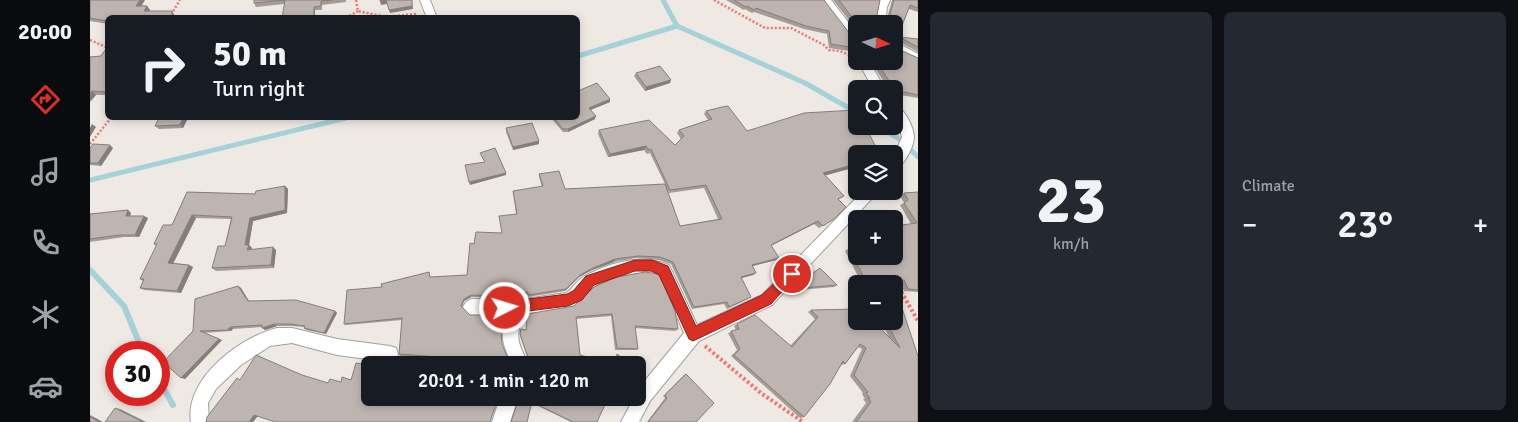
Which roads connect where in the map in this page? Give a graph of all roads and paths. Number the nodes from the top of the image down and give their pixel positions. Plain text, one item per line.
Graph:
1 (180, 0) edge
2 (356, 0) edge
3 (425, 0) edge
4 (714, 0) edge
5 (826, 0) edge
6 (885, 0) edge
7 (358, 11) junction
8 (171, 15) edge
9 (351, 15) edge
10 (380, 15) edge
11 (431, 15) edge
12 (881, 15) edge
13 (848, 28) edge
14 (90, 40) edge
15 (105, 47) edge
16 (903, 50) edge
17 (848, 54) edge
18 (918, 59) edge
19 (109, 120) edge
20 (903, 121) edge
21 (913, 135) edge
22 (90, 144) edge
23 (903, 152) edge
24 (863, 200) edge
25 (891, 272) edge
26 (471, 307) dead end
27 (518, 308) junction
28 (918, 321) edge
29 (693, 335) junction
30 (390, 354) dead end
31 (516, 356) edge
32 (506, 406) edge
33 (198, 420) edge
34 (501, 422) edge
35 (630, 422) edge
36 (804, 422) edge

1 - 8 path
2 - 7 path
3 - 11 street
4 - 17 path
5 - 13 street
6 - 12 street
7 - 9 path
7 - 10 path
14 - 15 path
16 - 18 street
19 - 22 path
20 - 21 street
21 - 23 street
24 - 29 street
25 - 28 path
26 - 27 street
27 - 29 street
27 - 31 street
29 - 35 street
29 - 36 path
30 - 33 street
32 - 34 street

